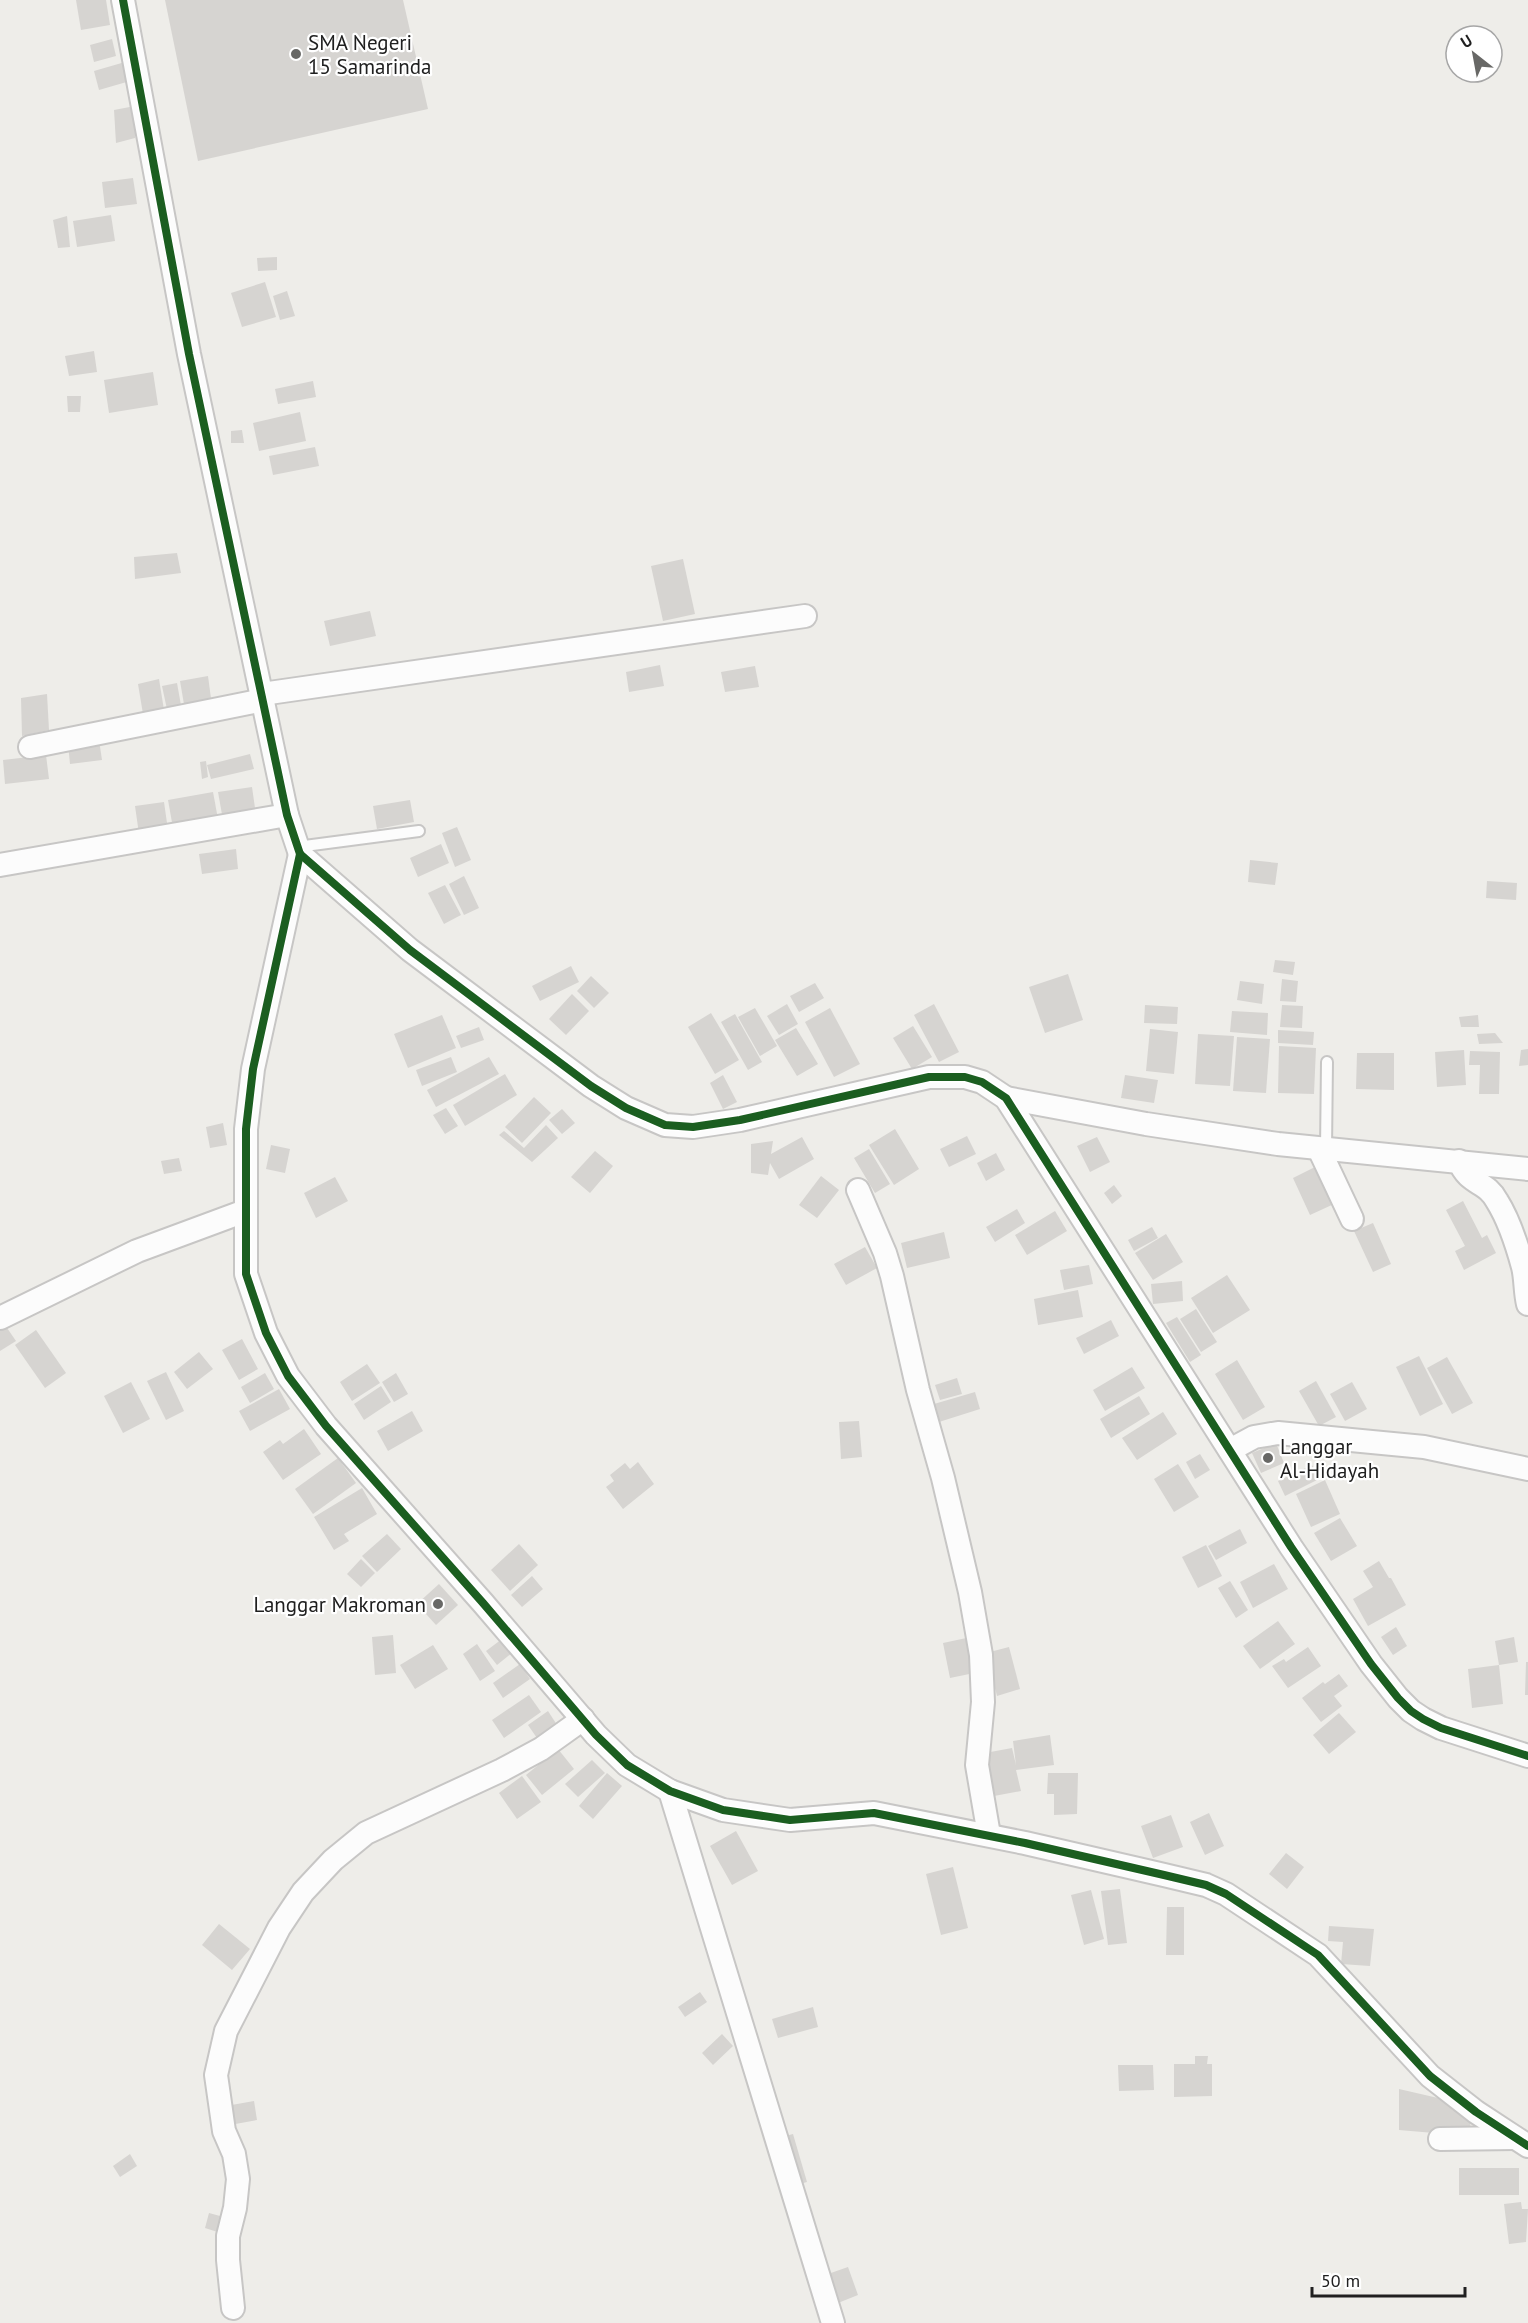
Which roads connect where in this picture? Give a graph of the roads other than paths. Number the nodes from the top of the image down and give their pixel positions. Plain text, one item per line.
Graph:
1 (123, 0) edge
2 (805, 616) dead end
3 (262, 697) junction
4 (30, 747) dead end
5 (287, 815) junction
6 (419, 831) dead end
7 (298, 850) junction
8 (0, 865) edge
9 (1327, 1062) dead end
10 (1006, 1098) junction
11 (1323, 1149) junction
12 (1459, 1161) junction
13 (1528, 1168) edge
14 (858, 1190) dead end
15 (245, 1211) junction
16 (1352, 1219) dead end
17 (1528, 1304) edge
18 (0, 1318) edge
19 (1230, 1450) junction
20 (1528, 1470) edge
21 (583, 1719) junction
22 (1528, 1756) edge
23 (670, 1791) junction
24 (989, 1835) junction
25 (1440, 2139) dead end
26 (1521, 2142) edge
27 (233, 2308) dead end
28 (833, 2323) edge

1 - 3 street
2 - 3 street
3 - 4 street
3 - 5 street
5 - 7 street
5 - 8 street
6 - 7 lane
7 - 10 street
7 - 15 street
9 - 11 lane
10 - 11 street
10 - 19 street
11 - 12 street
11 - 16 street
12 - 13 street
12 - 17 street
14 - 24 street
15 - 18 street
15 - 21 street
19 - 20 street
19 - 22 street
21 - 23 street
21 - 27 street
23 - 24 street
23 - 28 street
24 - 26 street
25 - 26 street

